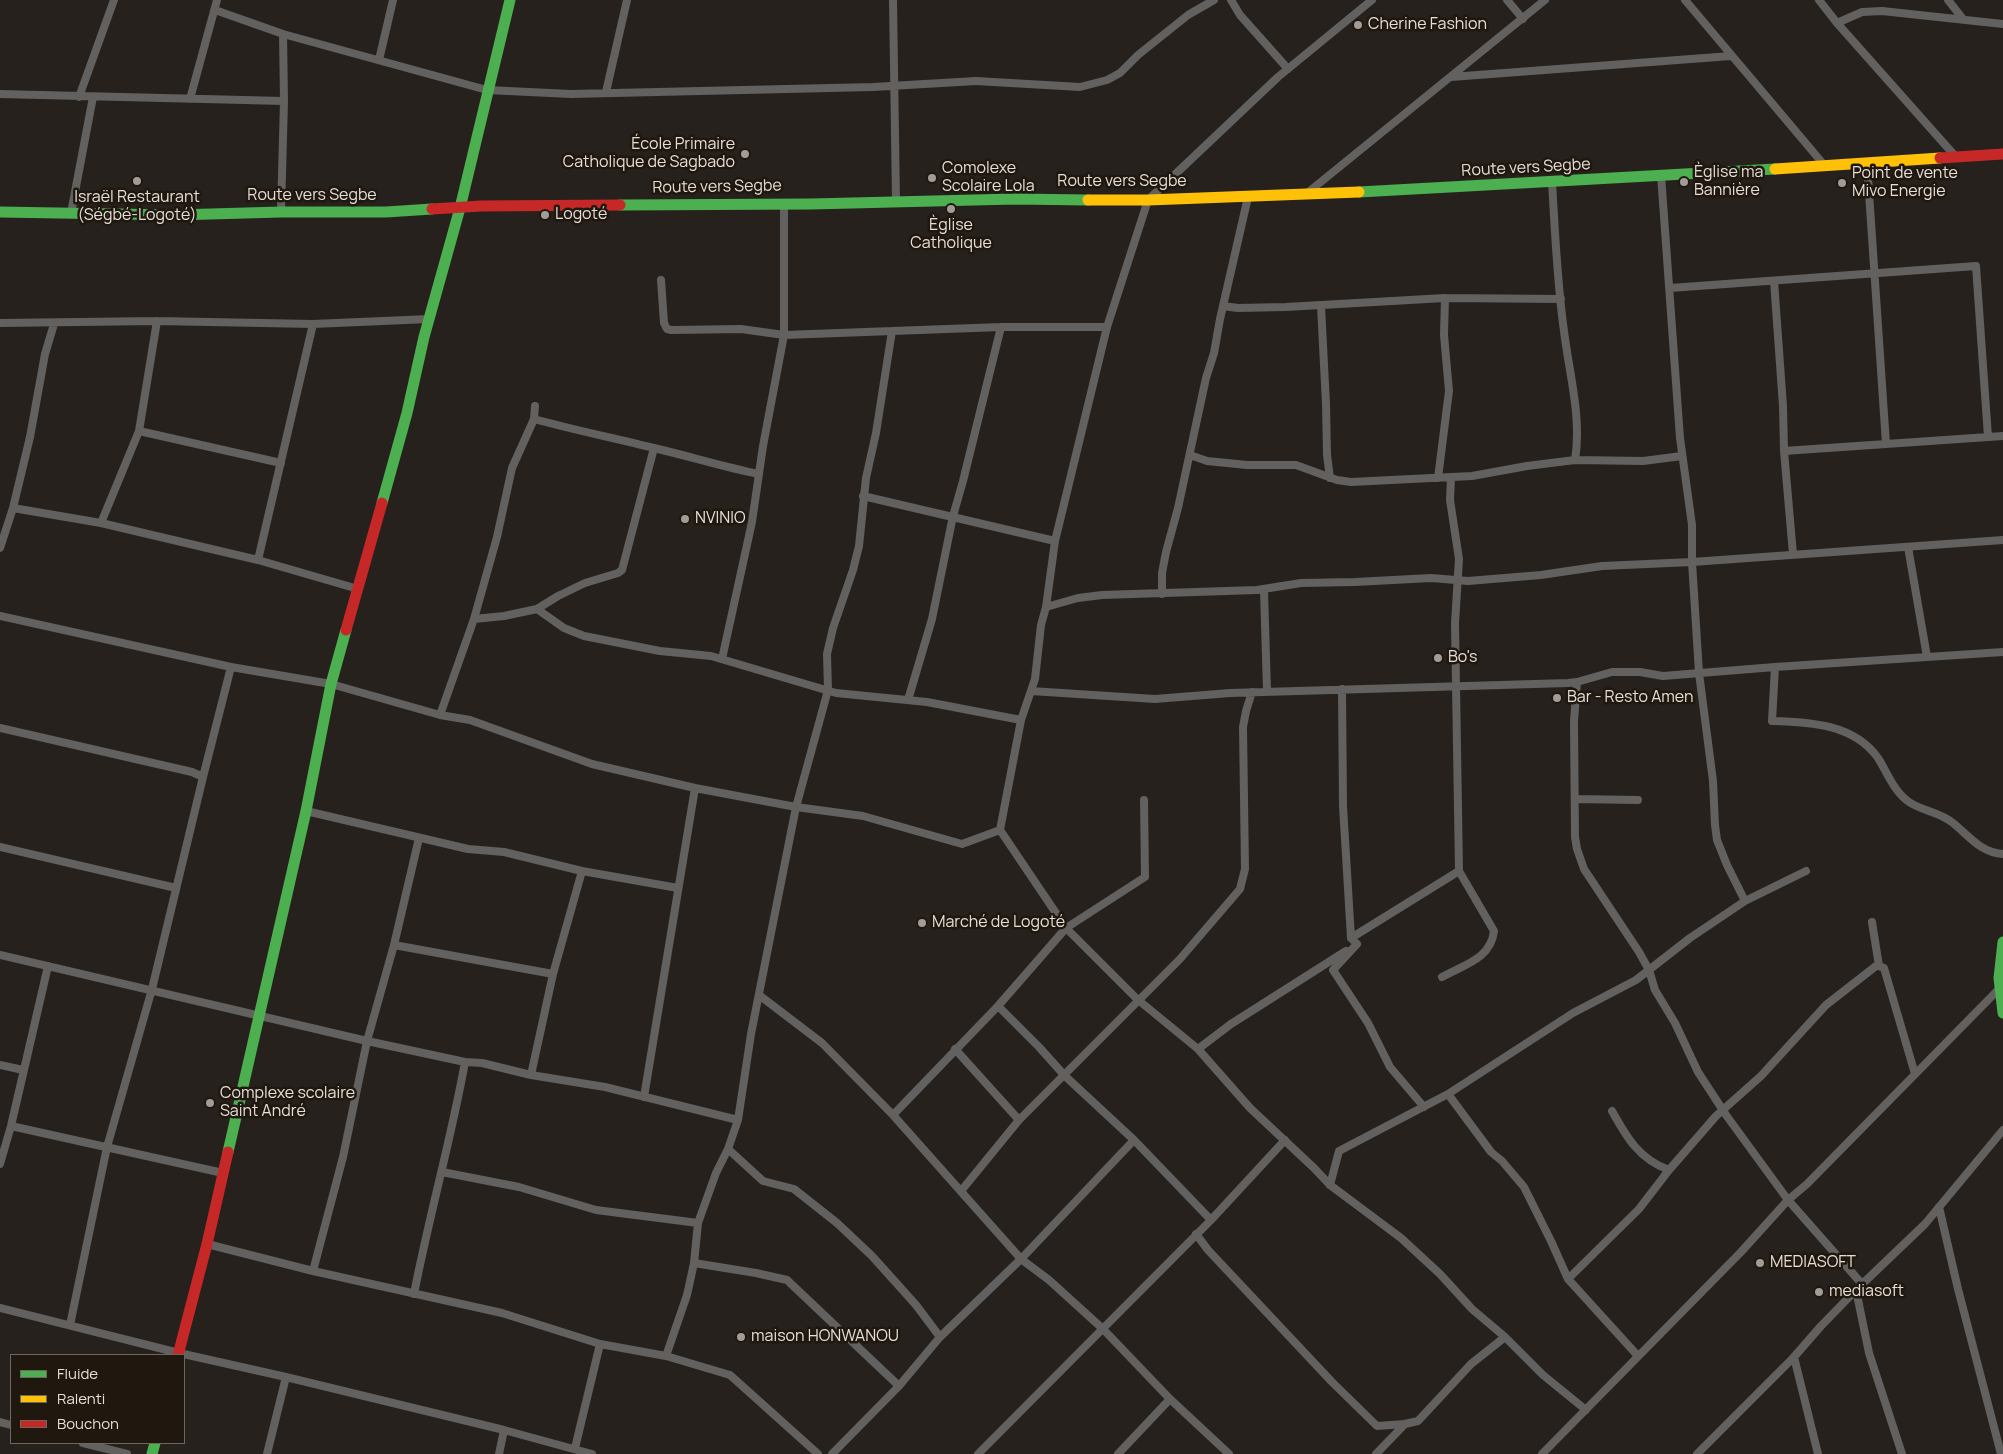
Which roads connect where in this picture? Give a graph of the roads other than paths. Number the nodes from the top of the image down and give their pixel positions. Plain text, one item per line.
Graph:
1 (114, 0) edge
2 (217, 0) edge
3 (393, 0) edge
4 (510, 0) edge
5 (627, 0) edge
6 (893, 0) edge
7 (1214, 0) edge
8 (1230, 0) edge
9 (1372, 0) edge
10 (1507, 0) edge
11 (1546, 0) edge
12 (1685, 0) edge
13 (1819, 0) edge
14 (1948, 0) edge
15 (214, 10) junction
16 (1523, 19) junction
17 (1964, 19) junction
18 (1837, 23) junction
19 (2003, 24) edge
20 (283, 34) junction
21 (1731, 56) junction
22 (380, 60) junction
23 (1288, 69) junction
24 (1452, 77) junction
25 (894, 85) junction
26 (487, 90) junction
27 (606, 92) junction
28 (0, 94) edge
29 (79, 97) junction
30 (93, 98) junction
31 (190, 99) junction
32 (284, 101) junction
33 (2003, 154) edge
34 (1956, 157) junction
35 (1867, 163) junction
36 (1825, 166) junction
37 (1661, 175) junction
38 (1552, 182) junction
39 (1305, 195) junction
40 (1248, 197) junction
41 (1148, 200) junction
42 (896, 201) junction
43 (784, 203) junction
44 (460, 208) junction
45 (0, 212) edge
46 (281, 212) junction
47 (71, 213) junction
48 (1874, 274) junction
49 (661, 280) dead end
50 (1774, 281) junction
51 (1670, 288) junction
52 (1444, 298) junction
53 (1561, 299) junction
54 (1223, 306) junction
55 (1321, 306) junction
56 (429, 320) junction
57 (157, 322) junction
58 (0, 323) edge
59 (54, 324) junction
60 (313, 324) junction
61 (1001, 327) junction
62 (1107, 327) junction
63 (892, 331) junction
64 (784, 334) junction
65 (535, 406) dead end
66 (534, 419) junction
67 (138, 431) junction
68 (2003, 436) edge
69 (1988, 437) junction
70 (1886, 444) junction
71 (654, 448) junction
72 (1784, 451) junction
73 (1190, 455) junction
74 (1682, 456) junction
75 (1575, 460) junction
76 (281, 463) junction
77 (759, 474) junction
78 (1330, 478) junction
79 (1438, 478) junction
80 (1451, 478) junction
81 (863, 496) junction
82 (13, 508) junction
83 (953, 516) junction
84 (101, 523) junction
85 (2003, 540) edge
86 (1055, 541) junction
87 (1908, 547) junction
88 (0, 548) edge
89 (1793, 554) junction
90 (258, 560) junction
91 (1692, 562) junction
92 (1457, 581) junction
93 (358, 589) junction
94 (1264, 590) junction
95 (1162, 594) junction
96 (1046, 607) junction
97 (536, 609) junction
98 (0, 616) edge
99 (474, 619) junction
100 (2003, 652) edge
101 (1927, 657) junction
102 (722, 659) junction
103 (1775, 666) junction
104 (232, 667) junction
105 (1699, 673) junction
106 (1577, 682) junction
107 (331, 684) junction
108 (1456, 686) junction
109 (1342, 689) junction
110 (828, 690) junction
111 (1267, 691) junction
112 (1031, 692) junction
113 (1252, 692) junction
114 (908, 700) junction
115 (440, 715) junction
116 (1021, 720) junction
117 (0, 728) edge
118 (202, 777) junction
119 (695, 788) junction
120 (1575, 798) junction
121 (1144, 800) dead end
122 (1638, 800) dead end
123 (796, 806) junction
124 (306, 811) junction
125 (1000, 830) junction
126 (419, 838) junction
127 (0, 847) edge
128 (2003, 854) edge
129 (582, 870) junction
130 (1459, 871) junction
131 (1806, 871) dead end
132 (176, 888) junction
133 (678, 888) junction
134 (1745, 900) junction
135 (1872, 922) dead end
136 (1066, 928) junction
137 (1354, 941) junction
138 (2003, 942) edge
139 (394, 945) junction
140 (0, 954) edge
141 (48, 966) junction
142 (1879, 966) junction
143 (1649, 970) junction
144 (553, 974) junction
145 (1442, 977) dead end
146 (152, 989) junction
147 (1998, 990) junction
148 (760, 995) junction
149 (1137, 999) junction
150 (998, 1006) junction
151 (2003, 1013) edge
152 (258, 1015) junction
153 (367, 1040) junction
154 (955, 1049) junction
155 (1198, 1049) junction
156 (465, 1062) junction
157 (0, 1065) edge
158 (23, 1070) junction
159 (1915, 1074) junction
160 (531, 1075) junction
161 (1065, 1076) junction
162 (1448, 1094) junction
163 (644, 1097) junction
164 (1424, 1107) junction
165 (1722, 1110) junction
166 (1612, 1111) dead end
167 (893, 1116) junction
168 (738, 1120) junction
169 (1019, 1120) junction
170 (11, 1126) junction
171 (2003, 1130) edge
172 (1134, 1140) junction
173 (1285, 1140) junction
174 (107, 1147) junction
175 (728, 1149) junction
176 (0, 1164) edge
177 (1669, 1170) junction
178 (442, 1172) junction
179 (223, 1173) junction
180 (1330, 1186) junction
181 (961, 1190) junction
182 (1788, 1200) junction
183 (1940, 1207) junction
184 (1210, 1220) junction
185 (698, 1223) junction
186 (1196, 1234) junction
187 (207, 1244) junction
188 (1021, 1259) junction
189 (694, 1263) junction
190 (313, 1270) junction
191 (1568, 1279) junction
192 (1859, 1287) junction
193 (414, 1294) junction
194 (0, 1308) edge
195 (70, 1325) junction
196 (1102, 1329) junction
197 (940, 1337) junction
198 (1505, 1337) junction
199 (600, 1344) junction
200 (178, 1354) edge
201 (185, 1355) edge
202 (666, 1356) junction
203 (1638, 1356) junction
204 (1794, 1357) junction
205 (286, 1377) junction
206 (898, 1386) junction
207 (1170, 1399) junction
208 (1586, 1410) junction
209 (1405, 1424) junction
210 (504, 1430) junction
211 (87, 1444) edge
212 (575, 1448) junction
213 (128, 1454) edge
214 (266, 1454) edge
215 (500, 1454) edge
216 (592, 1454) edge
217 (818, 1454) edge
218 (832, 1454) edge
219 (978, 1454) edge
220 (1118, 1454) edge
221 (1229, 1454) edge
222 (1376, 1454) edge
223 (1542, 1454) edge
224 (1697, 1454) edge
225 (1818, 1454) edge
226 (1902, 1454) edge
227 (2001, 1454) edge

1 - 29 street
2 - 15 street
3 - 22 street
4 - 26 main road
5 - 27 street
6 - 25 street
7 - 25 street
8 - 23 street
9 - 23 street
10 - 16 street
11 - 16 street
12 - 21 street
13 - 18 street
14 - 17 street
15 - 20 street
15 - 31 street
16 - 24 street
17 - 18 street
17 - 19 street
18 - 34 street
20 - 22 street
20 - 32 street
21 - 24 street
21 - 36 street
22 - 26 street
23 - 41 street
24 - 39 street
25 - 27 street
25 - 42 street
26 - 27 street
26 - 44 main road
28 - 29 street
29 - 30 street
30 - 31 street
30 - 47 street
31 - 32 street
32 - 46 street
33 - 34 main road, Route vers Segbe
34 - 35 main road, Route vers Segbe
35 - 36 main road, Route vers Segbe
35 - 48 street
36 - 37 main road, Route vers Segbe
37 - 38 main road, Route vers Segbe
37 - 51 street
38 - 39 main road, Route vers Segbe
38 - 53 street
39 - 40 main road, Route vers Segbe
40 - 41 main road, Route vers Segbe
40 - 54 street
41 - 42 main road, Route vers Segbe
41 - 62 street
42 - 43 main road, Route vers Segbe
43 - 44 main road, Route vers Segbe
43 - 64 street
44 - 46 main road, Route vers Segbe
44 - 56 main road
45 - 47 main road, Route vers Segbe
46 - 47 main road, Route vers Segbe
48 - 50 street
48 - 69 street
48 - 70 street
49 - 64 street
50 - 51 street
50 - 72 street
51 - 74 street
52 - 53 street
52 - 55 street
52 - 79 street
53 - 75 street
54 - 55 street
54 - 73 street
55 - 78 street
56 - 60 street
56 - 93 main road
57 - 59 street
57 - 60 street
57 - 67 street
58 - 59 street
59 - 82 street
60 - 76 street
61 - 62 street
61 - 63 street
61 - 83 street
62 - 86 street
63 - 64 street
63 - 81 street
64 - 77 street
65 - 66 street
66 - 71 street
66 - 99 street
67 - 76 street
67 - 84 street
68 - 69 street
69 - 70 street
70 - 72 street
71 - 77 street
71 - 97 street
72 - 89 street
73 - 78 street
73 - 95 street
74 - 75 street
74 - 91 street
75 - 80 street
76 - 90 street
77 - 102 street
78 - 79 street
79 - 80 street
80 - 92 street
81 - 83 street
81 - 110 street
82 - 84 street
82 - 88 street
83 - 86 street
83 - 114 street
84 - 90 street
85 - 87 street
86 - 96 street
87 - 89 street
87 - 101 street
89 - 91 street
90 - 93 street
91 - 92 street
91 - 105 street
92 - 94 street
92 - 108 street
93 - 107 main road
94 - 95 street
94 - 111 street
95 - 96 street
96 - 112 street
97 - 99 street
97 - 102 street
98 - 104 street
99 - 115 street
100 - 101 street
101 - 103 street
102 - 110 street
103 - 105 street
103 - 128 street
104 - 107 street
104 - 118 street
105 - 106 street
105 - 134 street
106 - 108 street
106 - 120 street
107 - 115 street
107 - 124 main road
108 - 109 street
108 - 130 street
109 - 111 street
109 - 137 street
110 - 114 street
110 - 123 street
111 - 113 street
112 - 113 street
112 - 116 street
113 - 149 street
114 - 116 street
115 - 119 street
116 - 125 street
117 - 118 street
118 - 132 street
119 - 123 street
119 - 133 street
120 - 122 street
120 - 143 street
121 - 136 street
123 - 125 street
123 - 148 street
124 - 126 street
124 - 152 main road
125 - 136 street
126 - 129 street
126 - 139 street
127 - 132 street
129 - 133 street
129 - 144 street
130 - 137 street
130 - 145 street
131 - 134 street
132 - 146 street
133 - 163 street
134 - 143 street
135 - 142 street
136 - 149 street
136 - 150 street
137 - 155 street
137 - 164 street
138 - 147 main road
139 - 144 street
139 - 153 street
140 - 141 street
141 - 146 street
141 - 158 street
142 - 159 street
142 - 165 street
143 - 162 street
143 - 165 street
144 - 160 street
146 - 152 street
146 - 174 street
147 - 151 main road
147 - 159 street
148 - 167 street
148 - 168 street
149 - 155 street
149 - 161 street
150 - 154 street
150 - 161 street
152 - 153 street
152 - 179 main road
153 - 156 street
153 - 190 street
154 - 167 street
154 - 169 street
155 - 173 street
156 - 160 street
156 - 178 street
157 - 158 street
158 - 170 street
159 - 182 street
160 - 163 street
161 - 169 street
161 - 172 street
162 - 164 street
162 - 191 street
163 - 168 street
164 - 180 street
165 - 177 street
165 - 182 street
166 - 177 street
167 - 181 street
168 - 175 street
169 - 181 street
170 - 174 street
170 - 176 street
171 - 183 street
172 - 184 street
172 - 188 street
173 - 180 street
173 - 184 street
174 - 179 street
174 - 195 street
175 - 185 street
175 - 197 street
177 - 191 street
178 - 185 street
178 - 193 street
179 - 187 main road
180 - 198 street
181 - 188 street
182 - 192 street
182 - 203 street
183 - 192 street
183 - 227 street
184 - 186 street
185 - 189 street
186 - 196 street
186 - 209 street
187 - 190 street
187 - 200 main road
188 - 196 street
188 - 197 street
189 - 202 street
189 - 206 street
190 - 193 street
191 - 203 street
192 - 204 street
192 - 226 street
193 - 199 street
194 - 195 street
195 - 200 street
196 - 207 street
196 - 219 street
197 - 206 street
198 - 208 street
198 - 209 street
199 - 202 street
199 - 212 street
201 - 205 street
202 - 217 street
203 - 208 street
204 - 224 street
204 - 225 street
205 - 210 street
205 - 214 street
206 - 218 street
207 - 220 street
207 - 221 street
208 - 223 street
209 - 222 street
210 - 212 street
210 - 215 street
211 - 213 street
212 - 216 street

